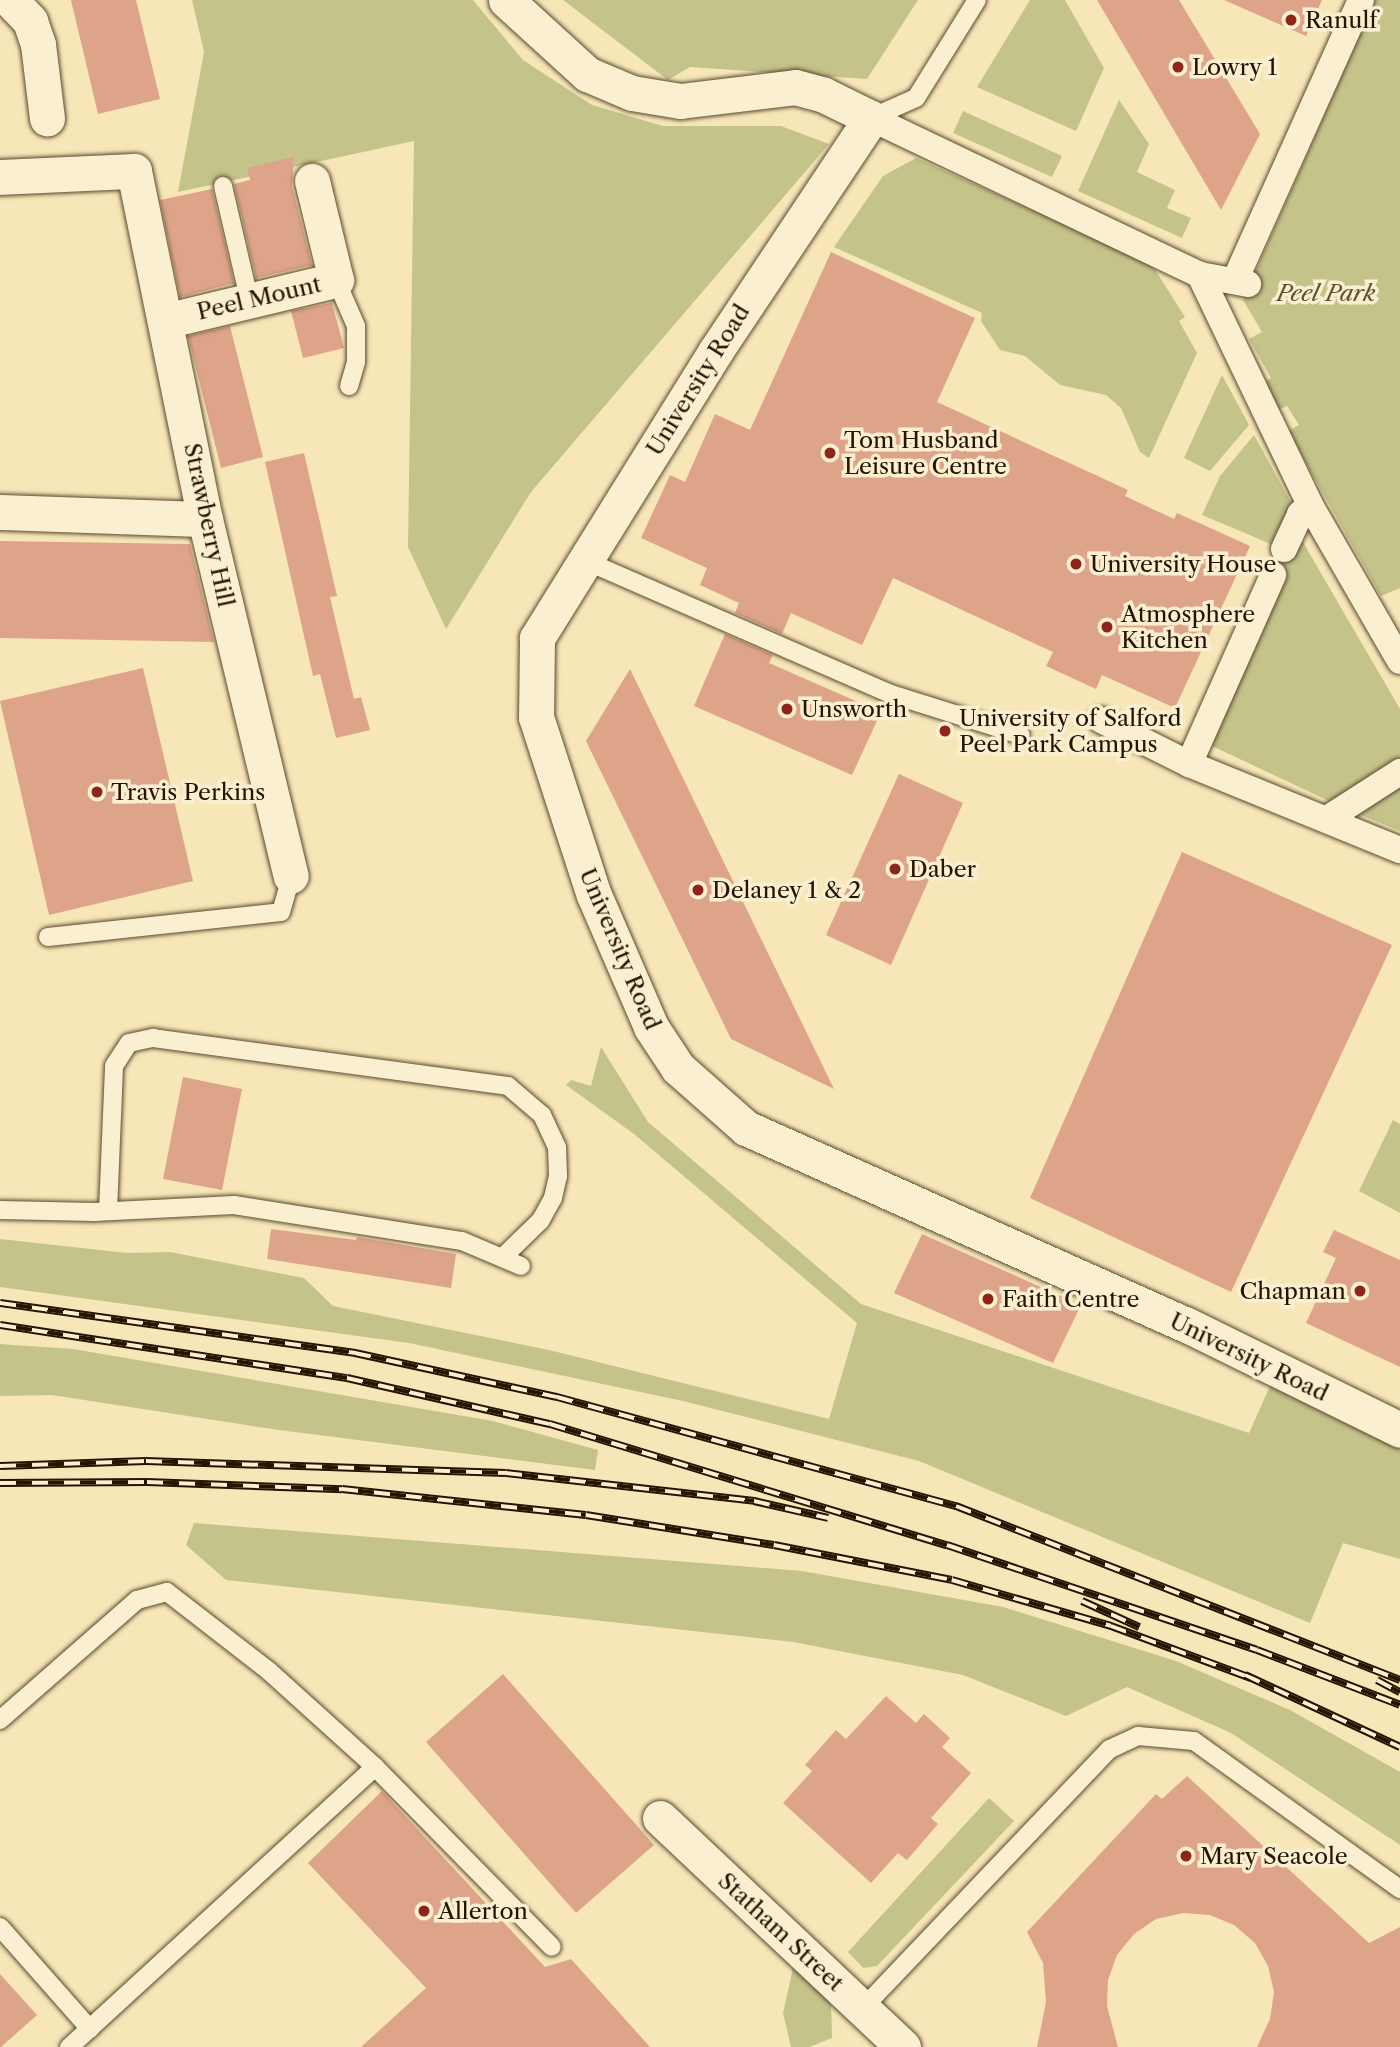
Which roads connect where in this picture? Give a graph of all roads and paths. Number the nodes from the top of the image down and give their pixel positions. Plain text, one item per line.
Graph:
1 (506, 0) edge
2 (977, 0) edge
3 (1361, 0) edge
4 (21, 7) edge
5 (47, 118) dead end
6 (871, 118) junction
7 (0, 177) edge
8 (313, 181) dead end
9 (223, 186) dead end
10 (1200, 275) junction
11 (336, 280) junction
12 (249, 299) junction
13 (165, 321) junction
14 (349, 386) dead end
15 (1310, 505) junction
16 (0, 512) edge
17 (205, 519) junction
18 (1284, 549) dead end
19 (584, 560) junction
20 (1273, 575) dead end
21 (1400, 661) edge
22 (1101, 720) dead end
23 (1021, 735) dead end
24 (1189, 764) junction
25 (1400, 772) edge
26 (1327, 819) junction
27 (1400, 850) edge
28 (291, 876) joint
29 (48, 937) dead end
30 (0, 1210) edge
31 (108, 1211) junction
32 (503, 1257) junction
33 (521, 1266) dead end
34 (1400, 1430) edge
35 (0, 1720) edge
36 (375, 1767) junction
37 (660, 1818) dead end
38 (1400, 1889) edge
39 (0, 1927) edge
40 (552, 1947) dead end
41 (862, 2009) junction
42 (90, 2029) junction
43 (69, 2047) edge
44 (903, 2047) edge

1 - 6 street
2 - 6 lane
3 - 10 street
4 - 5 street
6 - 10 street
6 - 19 street, University Road
7 - 13 street, Strawberry Hill
8 - 11 street, Peel Mount
9 - 12 lane
10 - 15 street
11 - 12 street, Peel Mount
11 - 14 lane
12 - 13 street, Peel Mount
13 - 17 street, Strawberry Hill
15 - 18 street
15 - 21 street
16 - 17 street
17 - 28 street, Strawberry Hill
19 - 23 lane
19 - 34 street, University Road
20 - 24 street
22 - 24 street
24 - 26 street
25 - 26 street
26 - 27 street
28 - 29 lane
30 - 31 lane
31 - 32 lane
31 - 32 lane
32 - 33 lane
35 - 36 lane
36 - 40 lane
36 - 42 lane
37 - 41 street, Statham Street
38 - 41 lane
39 - 42 lane
41 - 44 street, Statham Street
42 - 43 lane

